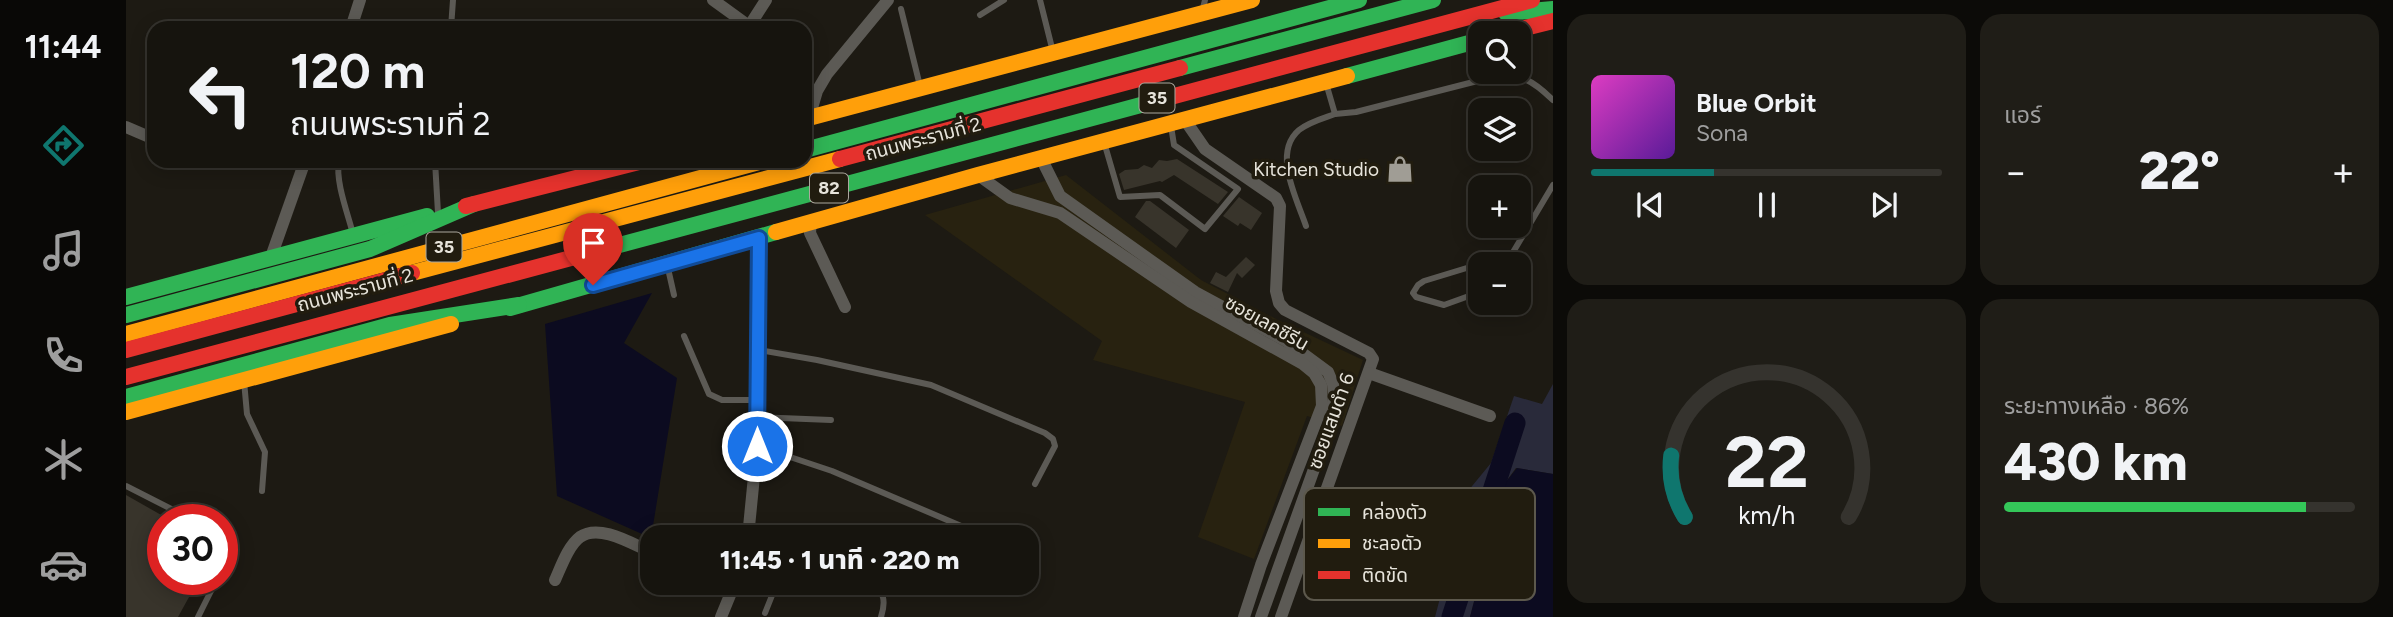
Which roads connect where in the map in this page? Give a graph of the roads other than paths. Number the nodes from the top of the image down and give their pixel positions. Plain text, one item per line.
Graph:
1 (359, 0) edge
2 (453, 0) edge
3 (713, 0) edge
4 (766, 0) edge
5 (888, 0) edge
6 (1004, 0) edge
7 (1040, 0) edge
8 (1252, 0) edge
9 (1359, 0) edge
10 (1433, 0) edge
11 (1530, 0) edge
12 (1203, 7) edge
13 (901, 9) dead end
14 (1553, 9) edge
15 (980, 15) dead end
16 (1467, 17) junction
17 (353, 21) edge
18 (452, 21) edge
19 (740, 21) edge
20 (752, 21) edge
21 (1553, 21) edge
22 (1531, 26) edge
23 (1468, 43) edge
24 (1053, 54) junction
25 (1468, 81) edge
26 (1531, 82) edge
27 (1326, 83) junction
28 (920, 89) junction
29 (1553, 100) edge
30 (812, 104) edge
31 (1335, 114) junction
32 (812, 117) edge
33 (1178, 122) junction
34 (126, 127) edge
35 (147, 136) edge
36 (1104, 142) junction
37 (812, 148) edge
38 (1041, 158) junction
39 (812, 166) edge
40 (303, 168) edge
41 (337, 168) edge
42 (435, 168) edge
43 (615, 168) edge
44 (737, 168) edge
45 (806, 168) edge
46 (978, 175) junction
47 (1553, 185) edge
48 (474, 204) junction
49 (438, 213) junction
50 (811, 221) junction
51 (1306, 226) dead end
52 (353, 235) junction
53 (480, 237) junction
54 (759, 238) junction
55 (370, 249) junction
56 (1513, 252) edge
57 (271, 257) junction
58 (667, 264) junction
59 (1468, 268) edge
60 (490, 275) junction
61 (674, 295) dead end
62 (1468, 296) edge
63 (126, 297) edge
64 (1193, 297) junction
65 (519, 305) junction
66 (845, 307) dead end
67 (126, 314) edge
68 (390, 325) junction
69 (126, 334) edge
70 (684, 335) dead end
71 (126, 350) edge
72 (757, 350) junction
73 (1369, 373) junction
74 (126, 374) edge
75 (244, 381) junction
76 (126, 397) edge
77 (757, 400) junction
78 (126, 412) edge
79 (1490, 415) dead end
80 (757, 417) junction
81 (831, 420) dead end
82 (1322, 429) junction
83 (757, 446) junction
84 (1035, 484) dead end
85 (126, 486) edge
86 (1328, 488) edge
87 (262, 491) dead end
88 (161, 504) edge
89 (749, 525) edge
90 (959, 525) edge
91 (640, 547) edge
92 (1304, 553) edge
93 (555, 580) dead end
94 (209, 595) edge
95 (728, 595) edge
96 (772, 595) edge
97 (883, 595) edge
98 (765, 613) dead end
99 (198, 617) edge
100 (722, 617) edge
101 (881, 617) edge
102 (1244, 617) edge
103 (1261, 617) edge
104 (1281, 617) edge

1 - 17 street
2 - 18 lane
3 - 19 street
4 - 20 street
5 - 30 street
6 - 15 lane
7 - 24 lane
8 - 12 main road
9 - 37 main road, ถนนพระรามที่ 2 / 35
10 - 39 main road, 82
11 - 16 main road, ถนนพระรามที่ 2 / 35
11 - 74 main road, 82, bridge
12 - 24 main road
13 - 28 lane
14 - 16 main road
16 - 60 main road, ถนนพระรามที่ 2 / 35
21 - 22 main road
23 - 27 main road, 35
24 - 28 main road
25 - 31 lane
26 - 29 lane
27 - 31 lane
27 - 33 main road, 35
28 - 32 main road
31 - 51 lane
33 - 36 main road, 35
33 - 36 lane
33 - 73 street, ซอยแสมดำ 6
34 - 35 street
36 - 38 main road, 35
38 - 46 main road, 35
38 - 64 street, ซอยเลคซีรีน
40 - 57 street
41 - 52 lane
42 - 49 lane
43 - 48 main road, 35
44 - 53 main road, ถนนพระรามที่ 2 / 35
45 - 71 main road, 82
46 - 50 main road, 35
46 - 64 street, ซอยเลคซีรีน
47 - 56 lane
48 - 49 main road, 35
48 - 55 main road
49 - 52 main road, 35
50 - 54 main road, 35
50 - 66 street
52 - 57 main road, 35
53 - 55 main road
53 - 69 main road, ถนนพระรามที่ 2 / 35
54 - 58 main road, 35
54 - 72 street
55 - 67 main road
57 - 63 main road, 35
58 - 61 lane
58 - 65 main road, 35
59 - 62 lane
60 - 68 main road
60 - 74 main road, ถนนพระรามที่ 2 / 35
64 - 82 street, ซอยเลคซีรีน
65 - 68 main road
65 - 75 main road, 35
68 - 76 main road
70 - 77 lane
72 - 77 street
72 - 84 lane
73 - 79 street
73 - 86 street, ซอยแสมดำ 6
75 - 78 main road, 35
75 - 87 lane
77 - 80 street
80 - 81 lane
80 - 83 street
82 - 102 street, ซอยเลคซีรีน
82 - 103 street, ซอยเลคซีรีน
83 - 89 street
83 - 90 lane
85 - 88 lane
91 - 93 street
92 - 104 street, ซอยแสมดำ 6
94 - 99 lane
95 - 100 street
96 - 98 lane
97 - 101 lane

